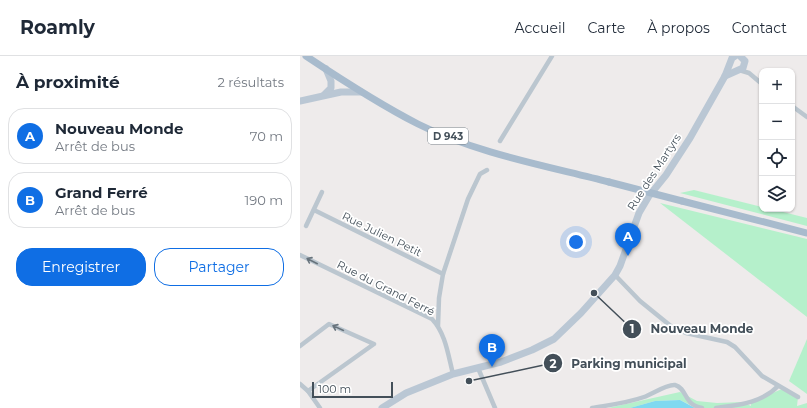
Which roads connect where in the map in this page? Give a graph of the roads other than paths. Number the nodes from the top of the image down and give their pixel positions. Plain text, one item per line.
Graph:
1 (306, 56) edge
2 (552, 56) edge
3 (731, 59) edge
4 (744, 59) edge
5 (326, 70) junction
6 (738, 70) junction
7 (749, 73) junction
8 (725, 76) junction
9 (759, 81) edge
10 (361, 92) junction
11 (324, 95) junction
12 (300, 102) edge
13 (795, 108) edge
14 (807, 116) edge
15 (500, 141) dead end
16 (487, 170) dead end
17 (322, 192) dead end
18 (314, 210) junction
19 (306, 226) dead end
20 (807, 233) edge
21 (300, 255) edge
22 (442, 274) junction
23 (615, 275) junction
24 (438, 326) junction
25 (300, 346) edge
26 (478, 368) junction
27 (453, 374) junction
28 (300, 384) edge
29 (778, 386) junction
30 (308, 391) junction
31 (798, 396) dead end
32 (320, 408) edge
33 (382, 408) edge
34 (495, 408) edge
35 (592, 408) edge
36 (702, 408) edge
37 (716, 408) edge

1 - 5 main road, D 943
2 - 15 street
3 - 6 street
3 - 8 street, Rue des Martyrs
4 - 6 street
4 - 7 street
5 - 10 main road, D 943
5 - 11 street
6 - 7 street
6 - 8 street
7 - 9 street
8 - 23 street, Rue des Martyrs
10 - 11 street
10 - 20 main road, D 943, bridge
11 - 12 street
13 - 14 street
16 - 22 street
17 - 18 street
18 - 19 street
18 - 22 street, Rue Julien Petit
24 -> 21 street, Rue du Grand Ferré
22 - 24 street
23 - 26 street, Rue des Martyrs
23 - 29 street
24 - 27 street, Rue du Grand Ferré
30 -> 25 street
26 - 27 street, Rue des Martyrs
26 - 34 street
27 - 33 street, Rue des Martyrs
28 - 30 street
29 - 31 street
29 - 37 street
30 - 32 street
35 - 36 street

